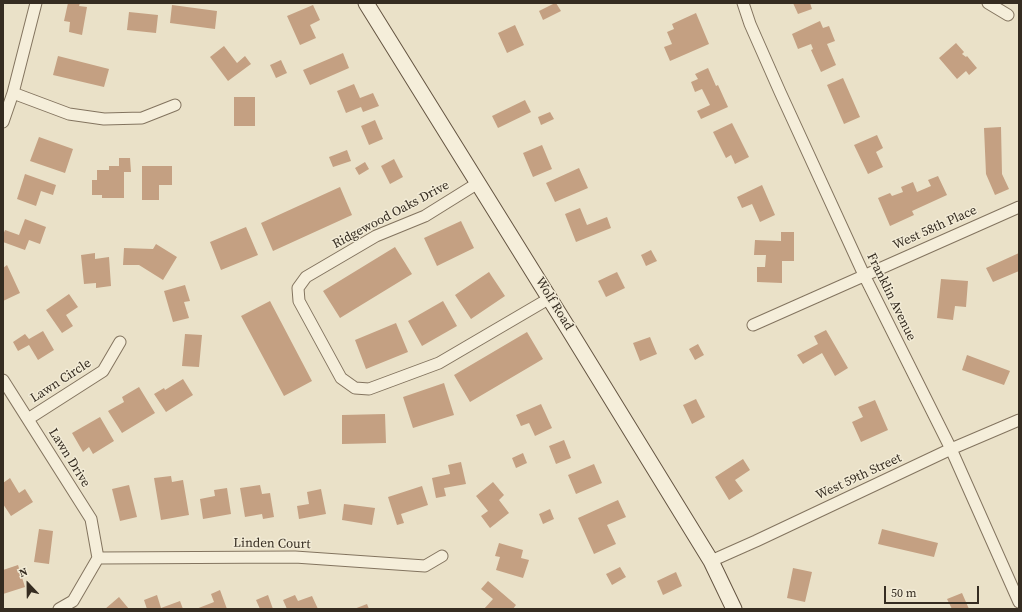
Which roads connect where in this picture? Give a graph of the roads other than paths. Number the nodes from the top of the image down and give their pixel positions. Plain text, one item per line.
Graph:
1 (36, 3) edge
2 (366, 3) edge
3 (743, 3) edge
4 (988, 3) edge
5 (1008, 15) dead end
6 (13, 93) junction
7 (175, 104) dead end
8 (3, 122) edge
9 (478, 183) junction
10 (1019, 207) edge
11 (864, 275) junction
12 (550, 298) junction
13 (753, 324) dead end
14 (120, 342) dead end
15 (3, 380) edge
16 (28, 419) junction
17 (1019, 420) edge
18 (951, 448) junction
19 (442, 556) dead end
20 (98, 558) junction
21 (711, 561) junction
22 (1019, 602) edge
23 (59, 609) edge
24 (734, 609) edge

1 - 6 street
2 - 9 main road, Wolf Road
3 - 11 street, Franklin Avenue
4 - 5 street
6 - 7 street
6 - 8 street
9 - 12 main road, Wolf Road
9 - 12 street, Ridgewood Oaks Drive
10 - 11 street, West 58th Place
11 - 13 street, West 58th Place
11 - 18 street, Franklin Avenue
12 - 21 main road, Wolf Road
14 - 16 street, Lawn Circle
15 - 16 street, Lawn Drive
16 - 20 street, Lawn Drive
17 - 18 street, West 59th Street
18 - 21 street, West 59th Street
18 - 22 street, Franklin Avenue
19 - 20 street, Linden Court
20 - 23 street
21 - 24 main road, Wolf Road

